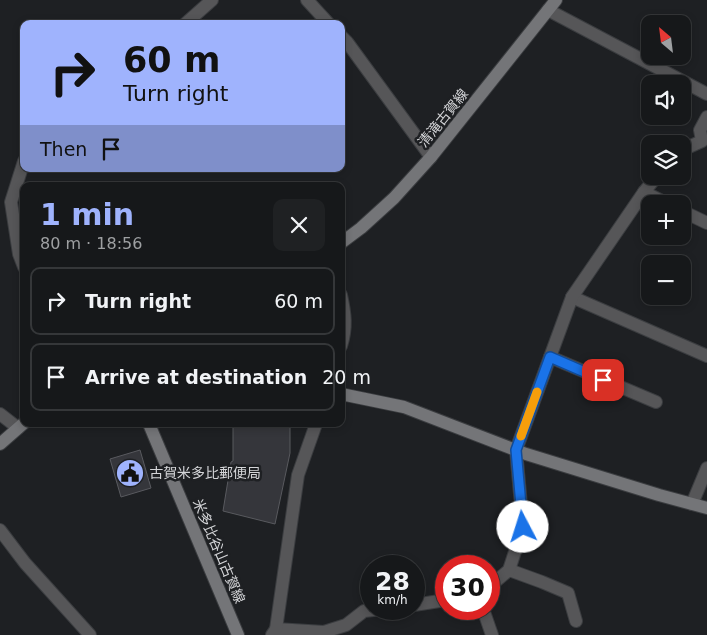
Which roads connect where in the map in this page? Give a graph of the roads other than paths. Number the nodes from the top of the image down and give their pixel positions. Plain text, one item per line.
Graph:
1 (212, 0) edge
2 (307, 0) edge
3 (552, 5) edge
4 (190, 20) edge
5 (325, 20) edge
6 (345, 40) edge
7 (707, 94) edge
8 (707, 117) edge
9 (704, 141) edge
10 (691, 146) edge
11 (431, 156) junction
12 (21, 172) edge
13 (650, 185) edge
14 (644, 192) junction
15 (650, 195) edge
16 (691, 215) edge
17 (707, 223) edge
18 (345, 240) edge
19 (20, 257) edge
20 (572, 297) junction
21 (345, 311) edge
22 (345, 324) edge
23 (707, 356) edge
24 (550, 357) junction
25 (345, 395) edge
26 (656, 402) dead end
27 (0, 414) edge
28 (20, 424) edge
29 (20, 426) edge
30 (151, 427) edge
31 (315, 427) edge
32 (0, 444) edge
33 (516, 450) junction
34 (707, 468) edge
35 (692, 504) junction
36 (707, 508) edge
37 (0, 530) edge
38 (510, 570) junction
39 (500, 578) edge
40 (360, 614) edge
41 (487, 620) edge
42 (576, 621) dead end
43 (274, 632) edge
44 (90, 635) edge
45 (238, 635) edge
46 (492, 635) edge

1 - 4 street
2 - 5 street
3 - 7 street
3 - 11 main road, 清滝古賀線
6 - 11 street
8 - 9 street
9 - 10 street
11 - 18 main road, 清滝古賀線
12 - 19 street
13 - 14 street
14 - 15 street
14 - 20 street
16 - 17 street
20 - 23 street
20 - 24 street
21 - 22 street
24 - 26 street
24 - 33 street
25 - 33 main road
27 - 28 street
29 - 32 main road
30 - 45 main road, 米多比谷山古賀線
31 - 43 street
33 - 35 main road
33 - 38 street
34 - 35 street
35 - 36 main road
37 - 44 street
38 - 39 street
38 - 42 street
40 - 43 street
41 - 46 street

